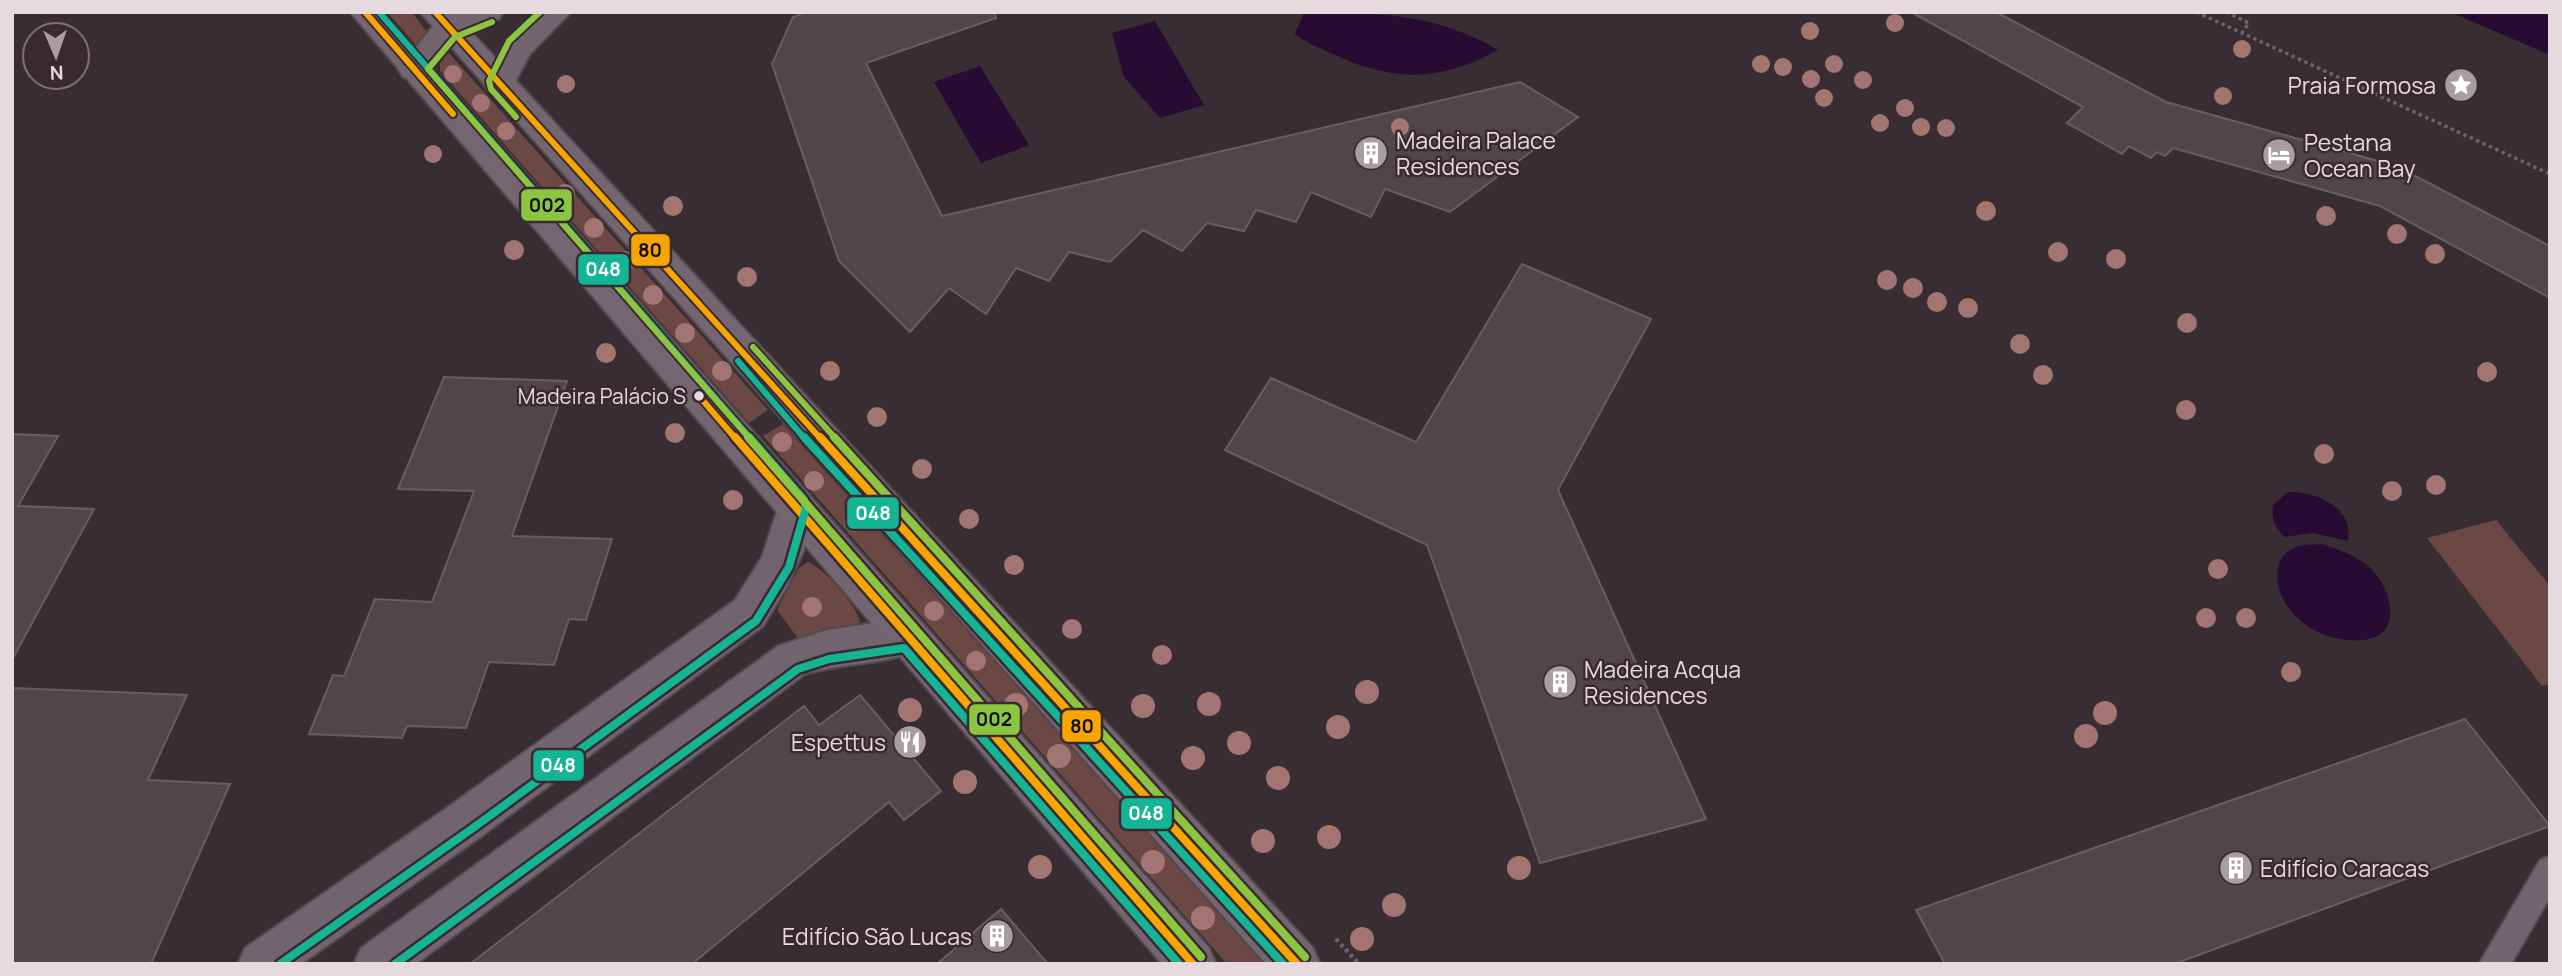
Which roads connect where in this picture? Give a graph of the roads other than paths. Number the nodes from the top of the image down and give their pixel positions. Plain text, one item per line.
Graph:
1 (365, 12) edge
2 (488, 12) edge
3 (556, 12) edge
4 (442, 20) edge
5 (414, 69) junction
6 (499, 83) junction
7 (796, 507) junction
8 (908, 637) junction
9 (2550, 870) edge
10 (261, 964) edge
11 (377, 964) edge
12 (1193, 964) edge
13 (1297, 964) edge
14 (2494, 964) edge

1 - 5 main road
2 - 4 street
3 - 6 street
4 - 5 street
4 - 6 main road
5 - 7 main road
6 - 13 main road
7 - 8 main road
7 - 10 street
8 - 11 street
8 - 12 main road
9 - 14 lane

